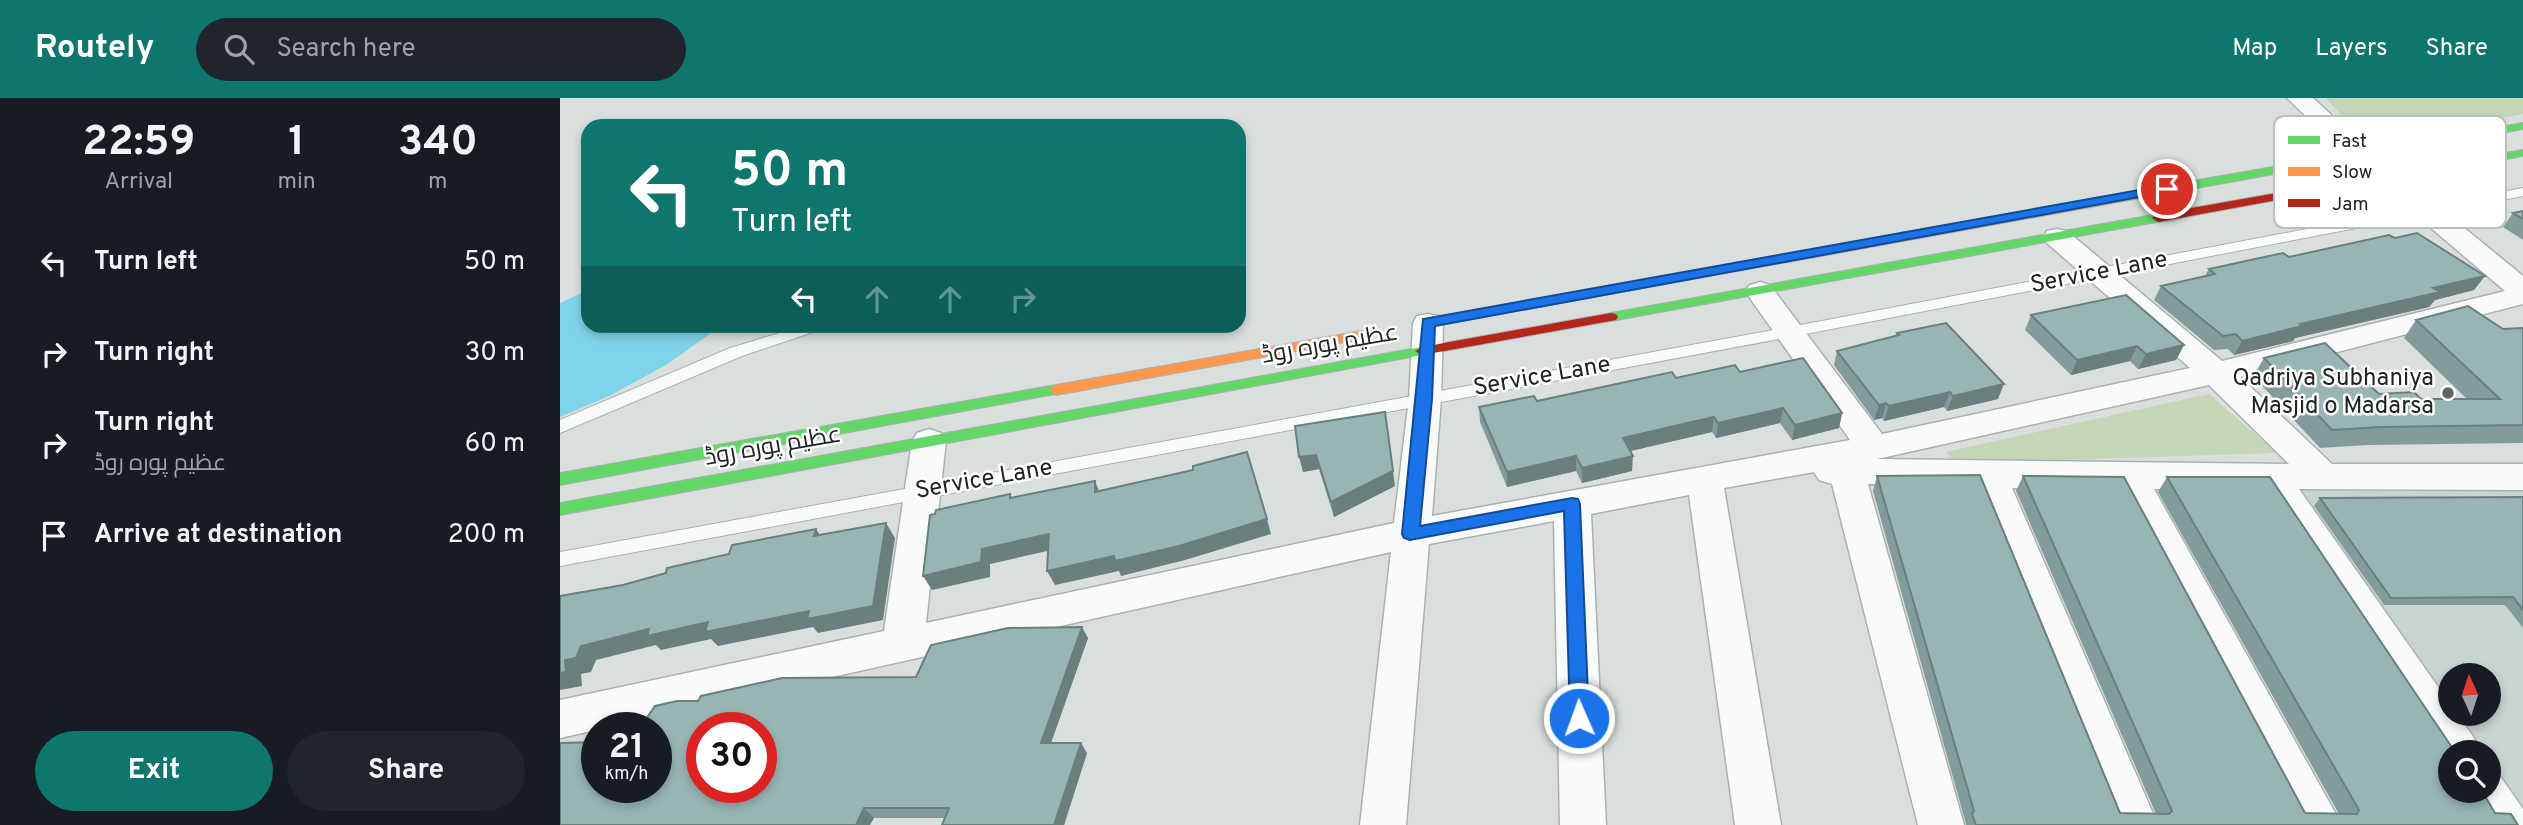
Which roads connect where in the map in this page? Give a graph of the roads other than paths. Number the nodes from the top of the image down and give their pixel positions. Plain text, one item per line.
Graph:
1 (2299, 98) edge
2 (2318, 116) edge
3 (2274, 170) edge
4 (2274, 199) edge
5 (2334, 228) edge
6 (2449, 228) edge
7 (2057, 237) junction
8 (2099, 273) junction
9 (1760, 290) junction
10 (2523, 293) edge
11 (1387, 330) dead end
12 (1790, 332) junction
13 (795, 333) edge
14 (1423, 333) junction
15 (2216, 373) junction
16 (1425, 399) junction
17 (560, 427) edge
18 (929, 442) junction
19 (1860, 460) junction
20 (1989, 475) junction
21 (2129, 476) junction
22 (2271, 476) junction
23 (2323, 476) junction
24 (2523, 477) edge
25 (560, 479) edge
26 (1705, 480) junction
27 (921, 492) junction
28 (1572, 504) junction
29 (560, 509) edge
30 (1410, 534) junction
31 (560, 559) edge
32 (903, 644) junction
33 (560, 719) edge
34 (2450, 740) edge
35 (2492, 803) edge
36 (1383, 825) edge
37 (1583, 825) edge
38 (1758, 825) edge
39 (1941, 825) edge
40 (2135, 825) edge
41 (2319, 825) edge
42 (2507, 825) edge

1 - 2 street
3 - 14 main road, عظیم پورہ روڈ
4 - 7 main road, عظیم پورہ روڈ
5 - 8 lane, Service Lane
6 - 10 street
7 - 8 street
7 - 9 main road, عظیم پورہ روڈ
8 - 12 lane, Service Lane
8 - 15 street
9 - 12 street
9 - 14 main road, عظیم پورہ روڈ
10 - 15 street
11 - 25 main road, عظیم پورہ روڈ
12 - 16 lane, Service Lane
12 - 19 street
13 - 17 lane
14 - 16 street
14 - 18 main road, عظیم پورہ روڈ
15 - 19 street
15 - 23 street
16 - 27 lane, Service Lane
16 - 30 street
18 - 27 street
18 - 29 main road, عظیم پورہ روڈ
19 - 20 street
19 - 26 street
19 - 39 street
20 - 21 street
20 - 40 street
21 - 22 street
21 - 41 street
22 - 23 street
22 - 34 street
23 - 24 street
26 - 28 street
26 - 38 street
27 - 31 lane, Service Lane
27 - 32 street
28 - 30 street
28 - 37 street
30 - 32 street
30 - 36 street
32 - 33 street
35 - 42 street

